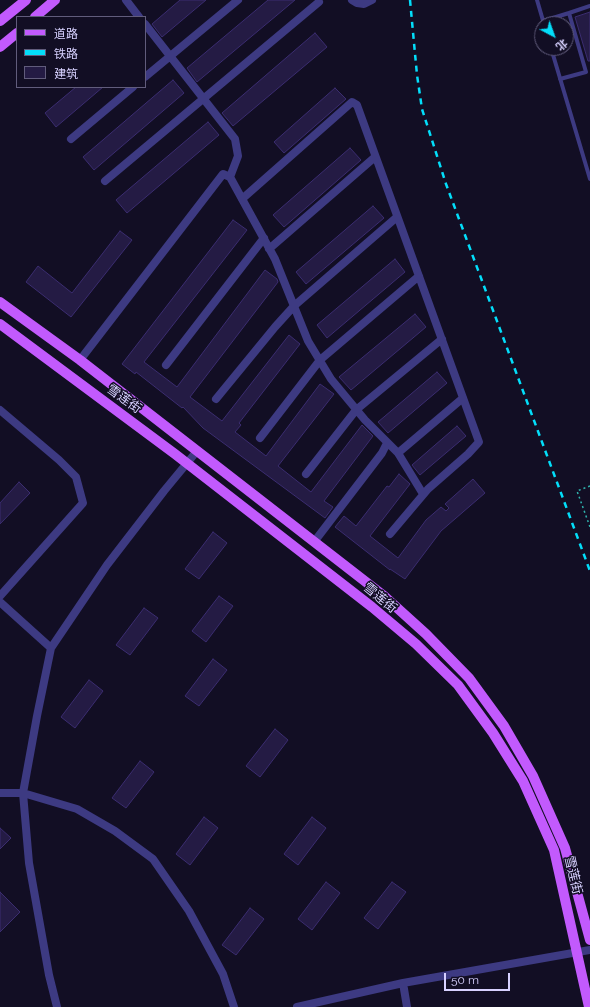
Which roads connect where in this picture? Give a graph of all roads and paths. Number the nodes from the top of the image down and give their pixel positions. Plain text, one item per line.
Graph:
1 (26, 0) edge
2 (55, 0) edge
3 (126, 0) edge
4 (238, 0) edge
5 (352, 0) edge
6 (372, 0) edge
7 (537, 0) edge
8 (319, 2) dead end
9 (590, 6) edge
10 (569, 13) junction
11 (36, 16) edge
12 (138, 16) edge
13 (541, 16) edge
14 (561, 16) edge
15 (0, 21) edge
16 (146, 25) edge
17 (16, 34) edge
18 (0, 47) edge
19 (170, 56) junction
20 (553, 56) edge
21 (146, 76) edge
22 (560, 79) junction
23 (132, 88) edge
24 (203, 98) junction
25 (70, 139) dead end
26 (375, 156) junction
27 (589, 169) edge
28 (230, 177) junction
29 (590, 179) edge
30 (105, 181) dead end
31 (242, 199) junction
32 (397, 217) junction
33 (264, 238) junction
34 (269, 249) junction
35 (419, 276) junction
36 (0, 302) edge
37 (294, 306) junction
38 (0, 324) edge
39 (442, 339) junction
40 (80, 360) junction
41 (320, 360) junction
42 (166, 365) dead end
43 (463, 398) junction
44 (216, 399) dead end
45 (0, 410) edge
46 (356, 410) junction
47 (260, 438) dead end
48 (387, 443) junction
49 (197, 451) junction
50 (398, 453) junction
51 (187, 463) junction
52 (306, 474) dead end
53 (590, 486) edge
54 (423, 494) junction
55 (590, 527) edge
56 (390, 534) dead end
57 (314, 542) junction
58 (0, 596) edge
59 (0, 602) edge
60 (51, 648) junction
61 (0, 793) edge
62 (23, 793) junction
63 (590, 940) edge
64 (590, 950) edge
65 (577, 952) junction
66 (403, 983) junction
67 (57, 1007) edge
68 (234, 1007) edge
69 (297, 1007) edge
70 (407, 1007) edge
71 (589, 1007) edge

1 - 15 main road
2 - 11 main road
3 - 12 street
4 - 19 street
5 - 6 street
7 - 13 lane
8 - 24 street
9 - 10 lane
10 - 14 lane
10 - 22 lane
16 - 19 street
17 - 18 main road
19 - 21 street
19 - 24 street
20 - 22 lane
22 - 27 lane
23 - 25 street
24 - 28 street
24 - 30 street
26 - 31 street
26 - 32 street
26 - 34 street
27 - 29 lane
28 - 31 street
28 - 40 street
31 - 33 street
32 - 35 street
32 - 37 street
33 - 34 street
33 - 42 street
34 - 37 street
35 - 39 street
35 - 41 street
36 - 40 main road, 雪莲街
37 - 41 street
37 - 44 street
38 - 51 main road, 雪莲街
39 - 43 street
39 - 46 street
40 - 49 main road, 雪莲街
41 - 46 street
41 - 47 street
43 - 50 street
43 - 54 street
45 - 58 street
46 - 48 street
46 - 52 street
48 - 50 street
48 - 57 street
49 - 51 street
49 - 57 main road, 雪莲街
50 - 54 street
51 - 60 street
51 - 65 main road, 雪莲街
53 - 55 path
54 - 56 street
57 - 63 main road, 雪莲街
59 - 60 street
60 - 62 street
61 - 62 street
62 - 67 street
62 - 68 street
64 - 65 street
65 - 66 street
65 - 71 main road, 雪莲街
66 - 69 street
66 - 70 street

